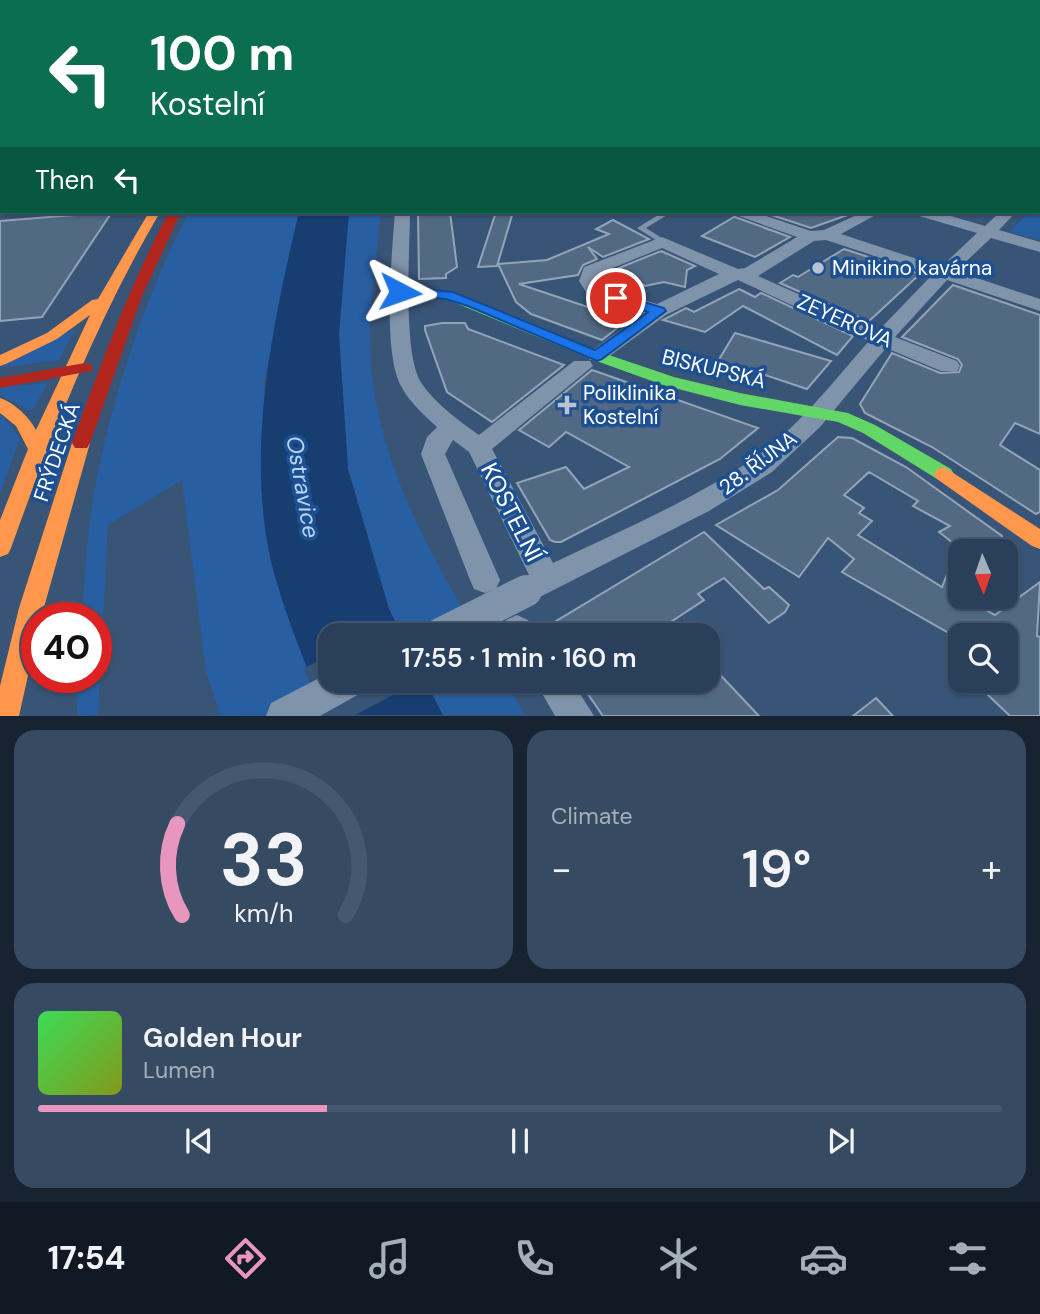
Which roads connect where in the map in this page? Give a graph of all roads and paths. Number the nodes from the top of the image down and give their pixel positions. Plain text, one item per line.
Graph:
1 (154, 214) edge
2 (402, 214) edge
3 (665, 214) edge
4 (747, 214) edge
5 (869, 214) edge
6 (928, 214) edge
7 (1007, 214) edge
8 (171, 218) edge
9 (988, 232) junction
10 (814, 236) junction
11 (662, 242) junction
12 (1040, 247) edge
13 (944, 273) junction
14 (739, 275) junction
15 (400, 292) junction
16 (107, 293) junction
17 (1040, 305) edge
18 (650, 321) junction
19 (882, 339) junction
20 (0, 360) edge
21 (589, 361) junction
22 (109, 365) junction
23 (949, 366) dead end
24 (71, 370) junction
25 (0, 373) edge
26 (0, 383) edge
27 (0, 404) edge
28 (820, 411) junction
29 (451, 427) junction
30 (479, 447) junction
31 (37, 448) junction
32 (1040, 540) edge
33 (0, 548) edge
34 (485, 580) dead end
35 (537, 586) junction
36 (463, 623) edge
37 (327, 693) edge
38 (560, 693) edge
39 (6, 716) edge
40 (284, 716) edge
41 (576, 716) edge

1 - 16 main road, FRÝDECKÁ
2 - 15 street
3 - 11 lane
4 - 10 street
5 - 10 street, KOSTELNÍ
6 - 9 street
7 - 9 street, 28. ŘÍJNA
8 - 22 main road, FRÝDECKÁ
9 - 12 street
9 - 13 street, 28. ŘÍJNA
10 - 13 street
10 - 14 street, KOSTELNÍ
11 - 14 street, ZEYEROVA
11 - 18 street
13 - 17 street
13 - 19 street, 28. ŘÍJNA
14 - 18 street, KOSTELNÍ
14 - 19 street, ZEYEROVA
15 - 21 main road, BISKUPSKÁ
15 - 29 street
16 - 20 main road
16 - 24 main road, FRÝDECKÁ
18 - 21 street, KOSTELNÍ
19 - 23 street, ZEYEROVA
19 - 28 street, 28. ŘÍJNA
21 - 28 main road, BISKUPSKÁ
21 - 30 street, KOSTELNÍ
22 - 24 main road
22 - 39 main road, FRÝDECKÁ
24 - 25 main road
24 - 26 main road
24 - 31 main road, FRÝDECKÁ
27 - 31 main road
28 - 32 main road, BISKUPSKÁ
28 - 35 street, 28. ŘÍJNA
29 - 30 street
29 - 34 street
30 - 35 street, KOSTELNÍ
31 - 33 main road, FRÝDECKÁ
35 - 36 street, 28. ŘÍJNA, bridge
37 - 40 street
38 - 41 street

